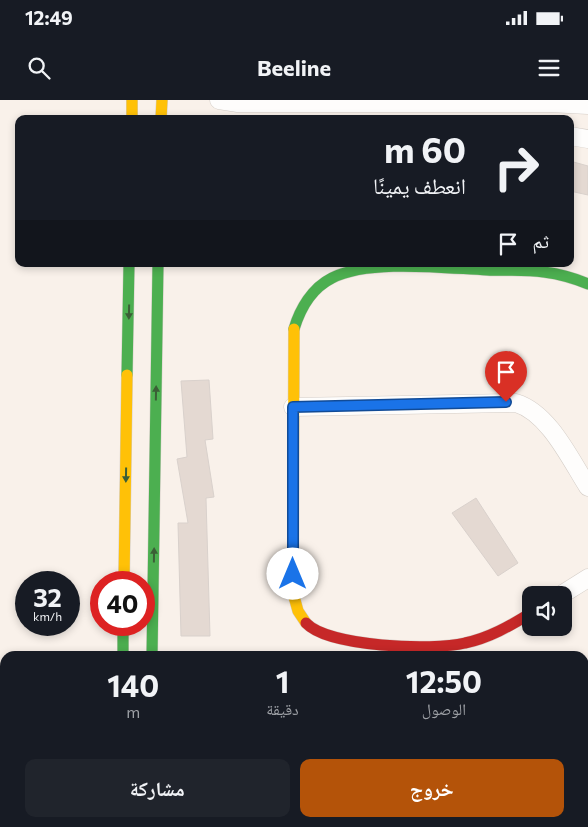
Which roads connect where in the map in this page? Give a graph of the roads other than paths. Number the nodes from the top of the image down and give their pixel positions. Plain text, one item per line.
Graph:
1 (132, 100) edge
2 (162, 100) edge
3 (218, 100) edge
4 (299, 102) edge
5 (549, 102) edge
6 (588, 105) edge
7 (235, 111) edge
8 (366, 111) edge
9 (132, 115) edge
10 (161, 115) edge
11 (574, 136) edge
12 (588, 138) edge
13 (130, 267) edge
14 (158, 267) edge
15 (412, 267) edge
16 (452, 267) edge
17 (588, 284) edge
18 (293, 407) junction
19 (588, 487) edge
20 (124, 571) edge
21 (588, 578) edge
22 (572, 588) edge
23 (522, 618) edge
24 (123, 636) edge
25 (123, 651) edge
26 (152, 651) edge
27 (426, 651) edge

1 - 9 street
2 - 10 street
3 - 7 street
4 - 7 street
4 - 8 street
5 - 6 street
5 - 8 street
11 - 12 street
13 -> 20 street
26 -> 14 street
15 - 18 street
16 - 17 street
18 - 19 street
18 - 27 street
21 - 22 street
23 - 27 street
24 - 25 street

